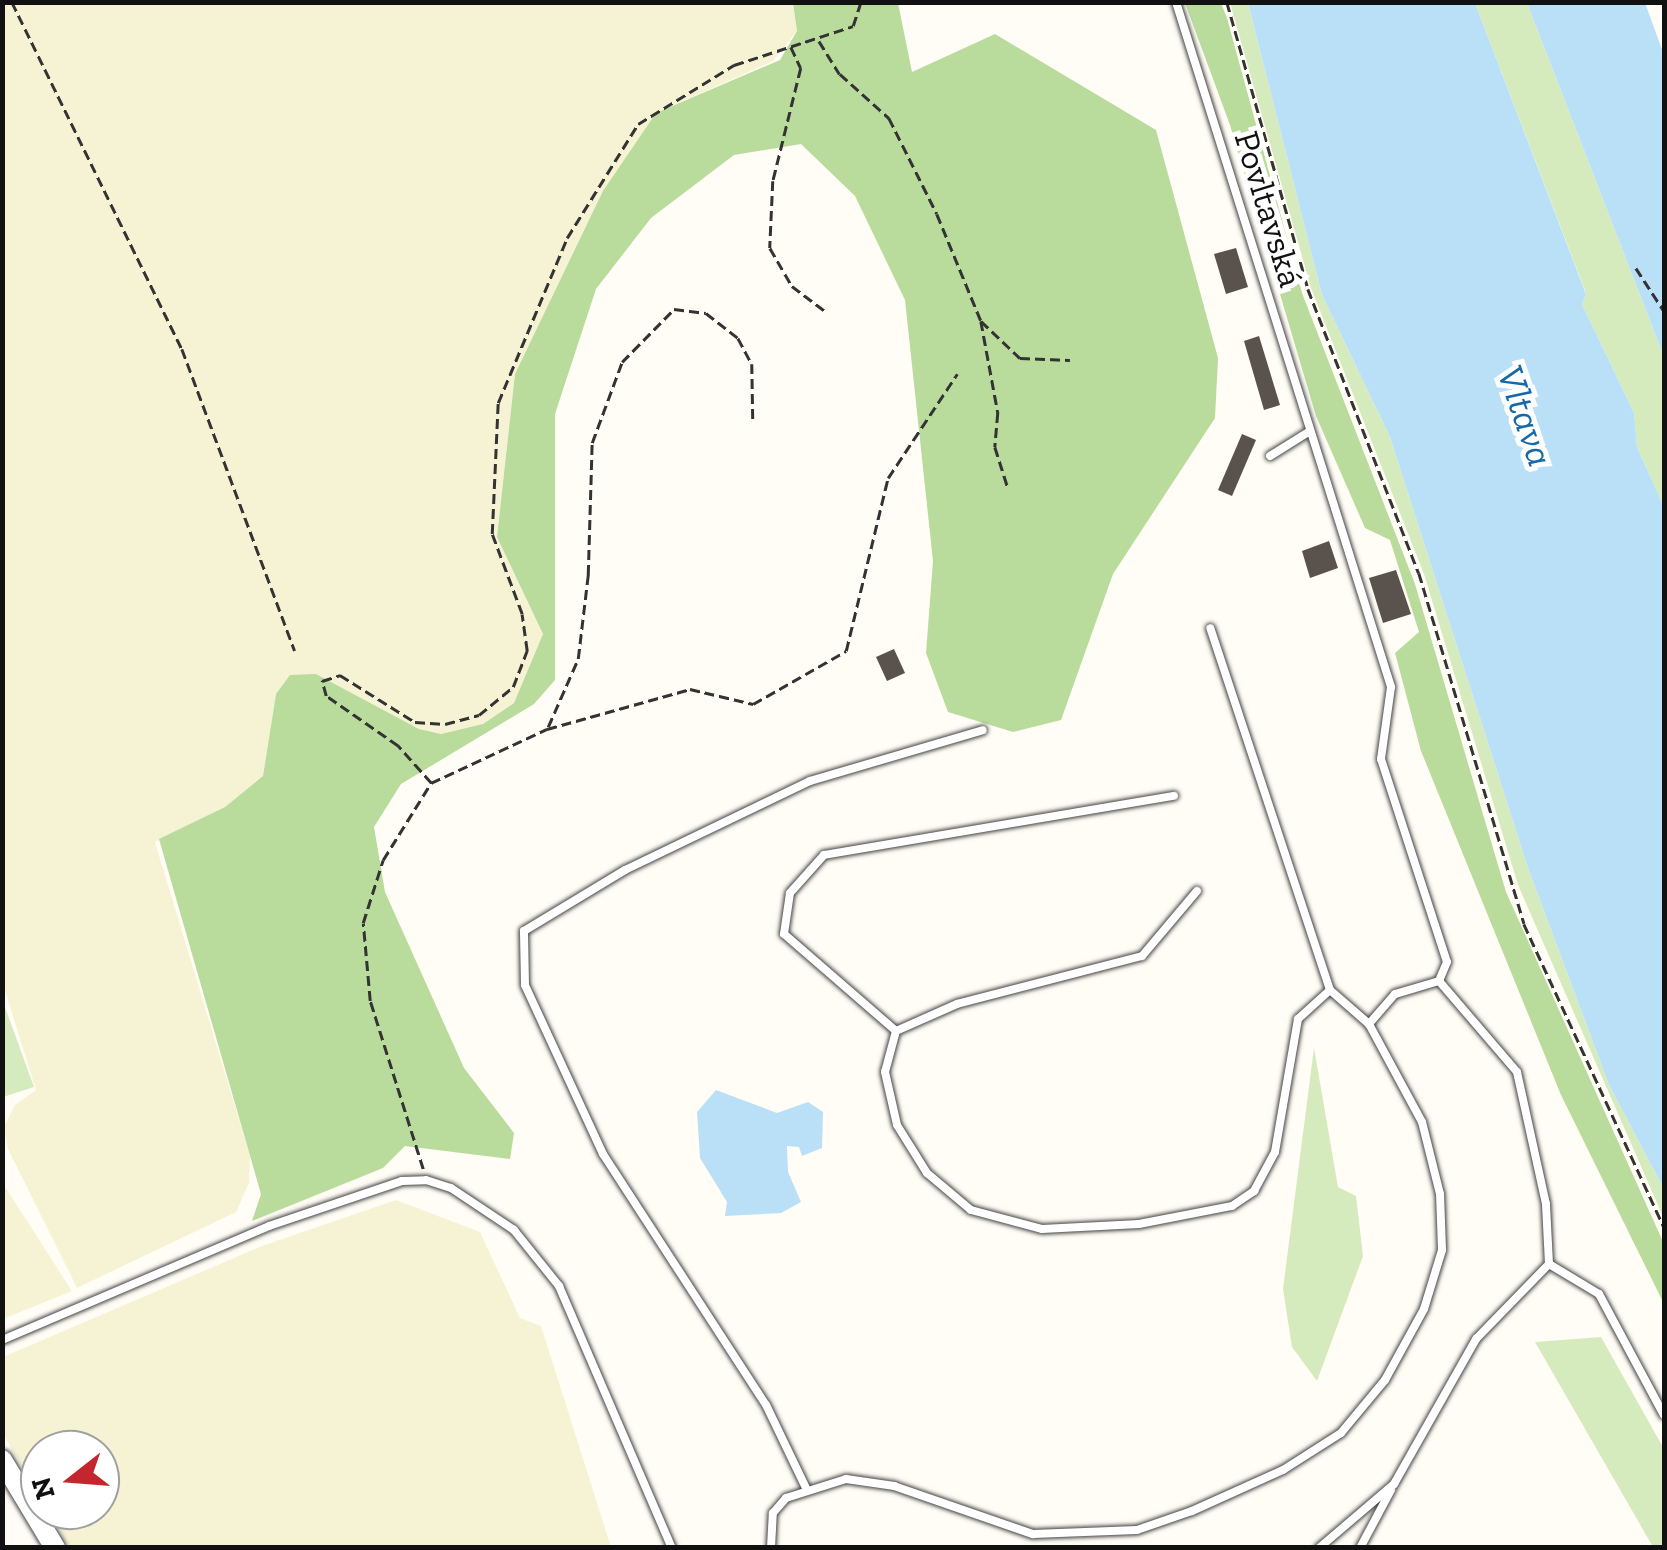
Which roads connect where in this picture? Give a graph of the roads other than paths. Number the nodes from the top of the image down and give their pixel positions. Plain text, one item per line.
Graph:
1 (1176, 2) edge
2 (1310, 431) junction
3 (1270, 456) dead end
4 (1210, 628) dead end
5 (984, 730) dead end
6 (1174, 796) dead end
7 (1197, 890) dead end
8 (1439, 981) junction
9 (1330, 990) junction
10 (1368, 1024) junction
11 (896, 1031) junction
12 (1549, 1264) junction
13 (2, 1340) edge
14 (1664, 1415) edge
15 (2, 1460) edge
16 (1394, 1484) junction
17 (806, 1488) junction
18 (54, 1548) edge
19 (672, 1548) edge
20 (771, 1548) edge
21 (1320, 1548) edge
22 (1360, 1548) edge

1 - 2 lane, Povltavská
2 - 3 lane
2 - 8 lane, Povltavská
4 - 9 lane
5 - 17 lane
6 - 11 lane
7 - 11 lane
8 - 10 lane
8 - 12 lane
9 - 10 lane
9 - 11 lane
10 - 17 lane
12 - 14 lane
12 - 16 lane
13 - 19 lane
15 - 18 street
16 - 21 lane
16 - 22 lane
17 - 20 lane

